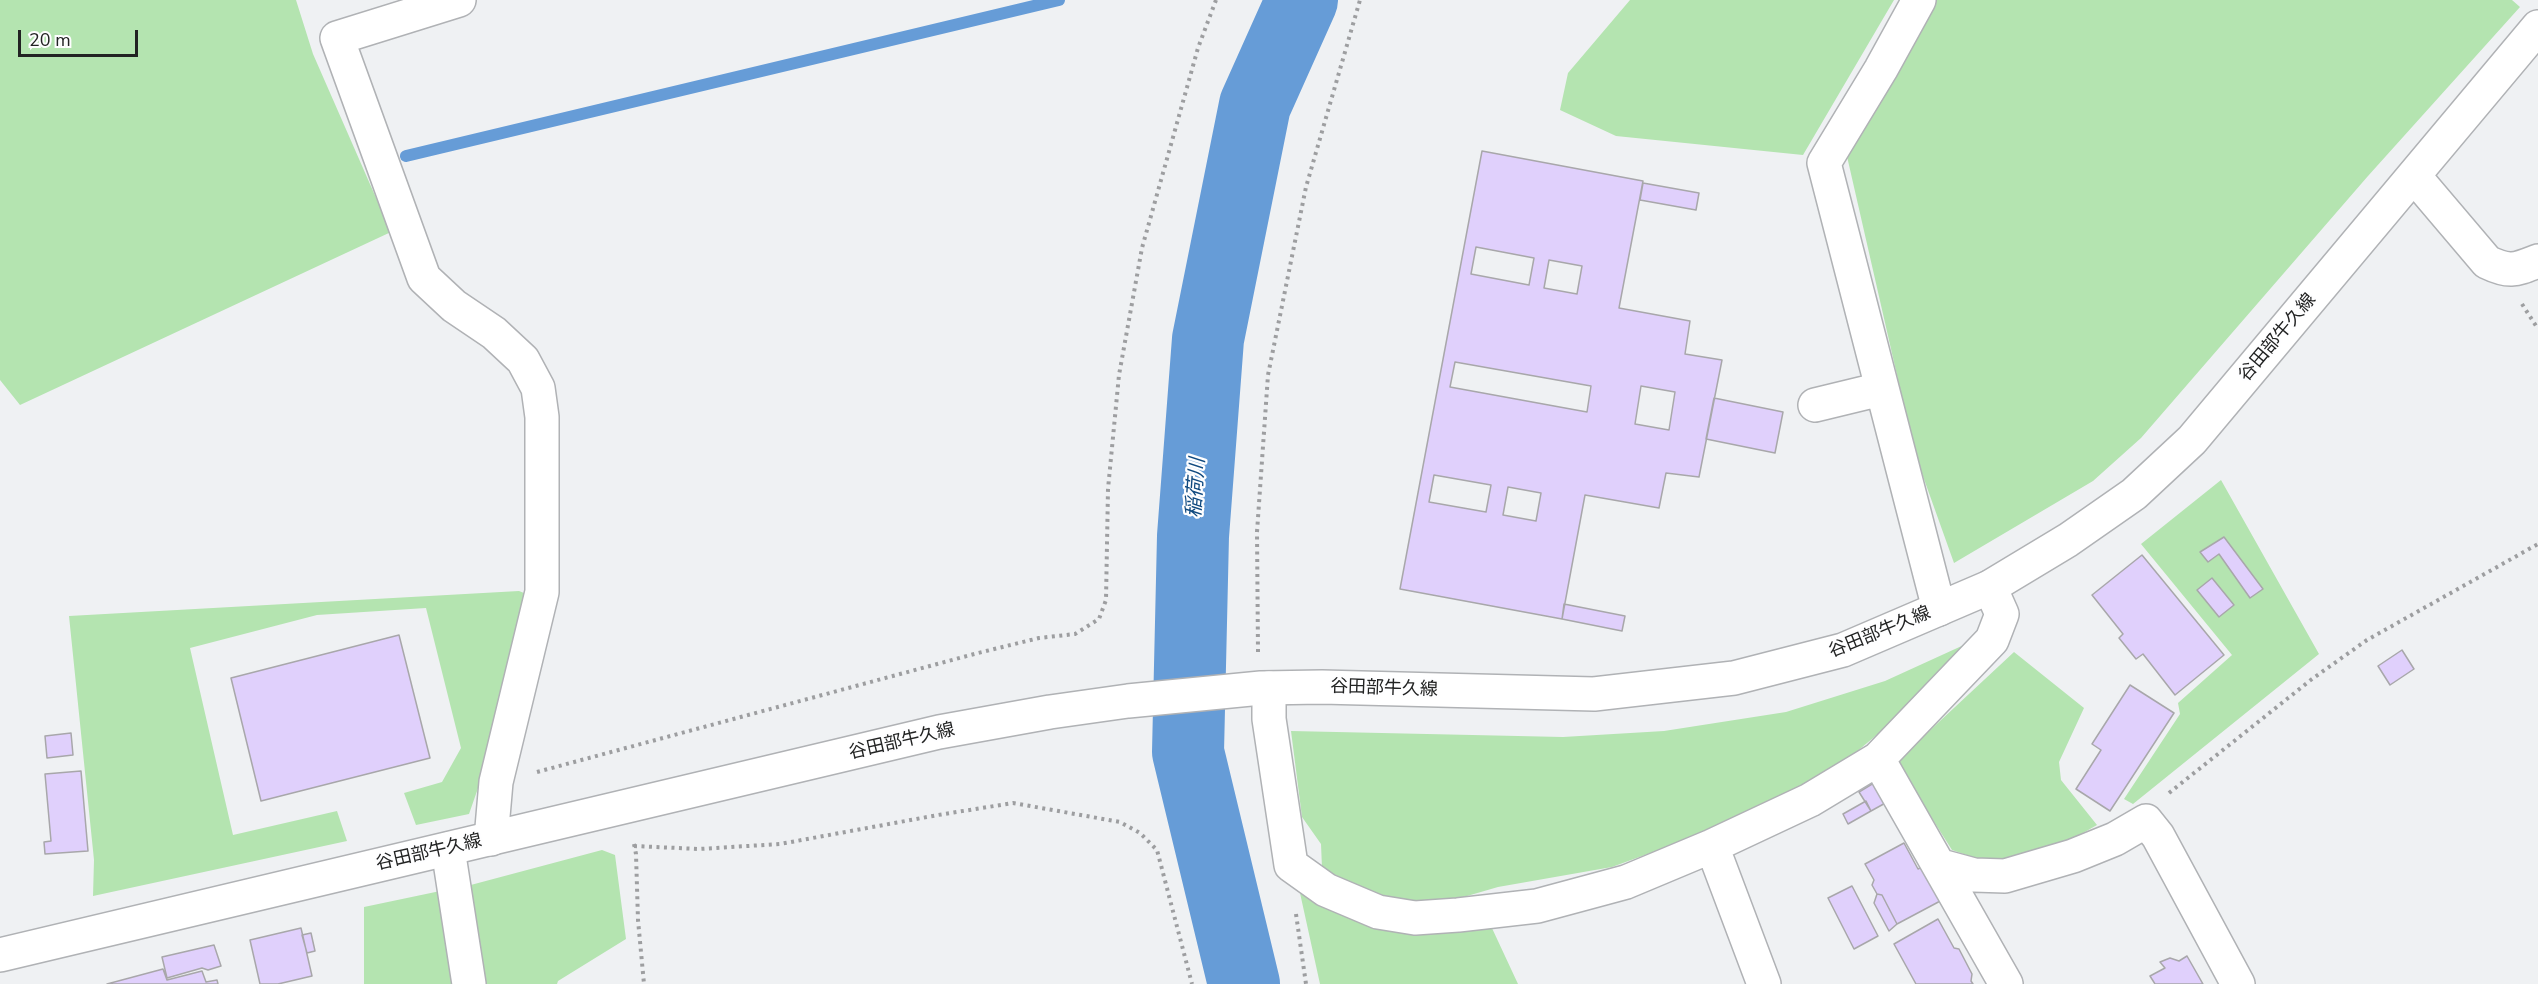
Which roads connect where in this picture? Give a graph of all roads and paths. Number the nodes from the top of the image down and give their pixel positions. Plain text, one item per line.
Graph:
1 (459, 0) edge
2 (1215, 0) edge
3 (1360, 0) edge
4 (1919, 0) edge
5 (2538, 27) edge
6 (2414, 176) junction
7 (2538, 261) edge
8 (1881, 389) junction
9 (1815, 405) dead end
10 (2538, 544) edge
11 (1990, 587) junction
12 (1939, 609) junction
13 (1260, 689) junction
14 (1878, 759) junction
15 (496, 782) junction
16 (627, 808) junction
17 (2146, 821) junction
18 (491, 839) junction
19 (634, 846) junction
20 (1712, 846) junction
21 (448, 849) junction
22 (1291, 865) junction
23 (1941, 866) junction
24 (0, 955) edge
25 (469, 984) edge
26 (644, 984) edge
27 (1192, 984) edge
28 (1306, 984) edge
29 (1764, 984) edge
30 (2006, 984) edge
31 (2238, 984) edge

1 - 15 street
2 - 15 path
3 - 13 path
4 - 8 street
5 - 6 street, 谷田部牛久線
6 - 7 street
6 - 11 street, 谷田部牛久線
8 - 9 street
8 - 12 street
10 - 17 path
11 - 12 street, 谷田部牛久線
11 - 14 street
12 - 13 street, 谷田部牛久線
13 - 16 street, 谷田部牛久線
13 - 22 street
14 - 20 street
14 - 23 street
15 - 18 street
16 - 18 street, 谷田部牛久線
16 - 19 path
17 - 23 street
17 - 31 street
18 - 21 street, 谷田部牛久線
19 - 26 path
19 - 27 path
20 - 22 street
20 - 29 street
21 - 24 street, 谷田部牛久線
21 - 25 street
22 - 28 path
23 - 30 street

